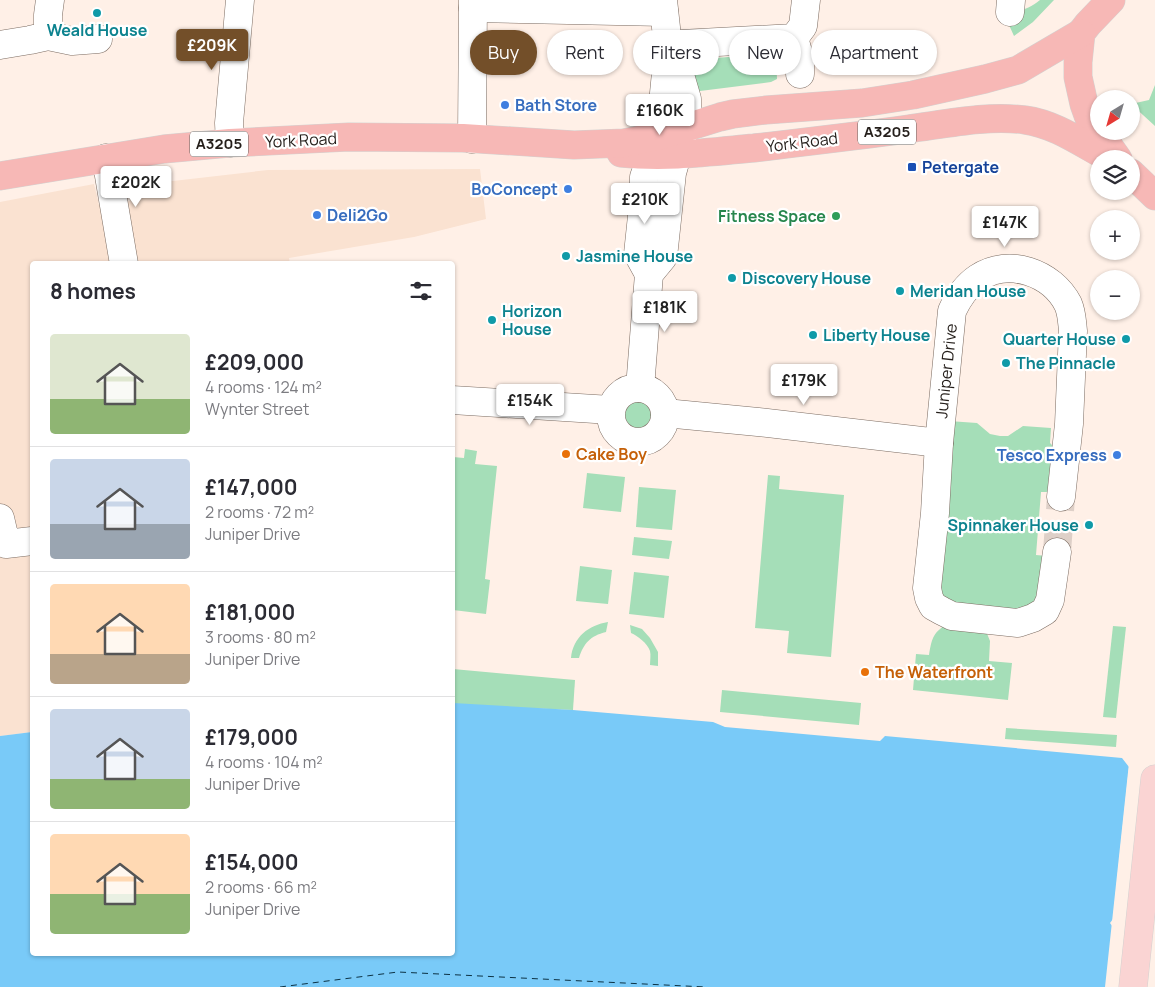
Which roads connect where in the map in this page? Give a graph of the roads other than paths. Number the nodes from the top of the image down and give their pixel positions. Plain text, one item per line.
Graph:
1 (50, 0) edge
2 (240, 0) edge
3 (806, 0) edge
4 (1111, 0) edge
5 (473, 4) edge
6 (663, 6) edge
7 (666, 30) edge
8 (800, 30) edge
9 (1081, 33) junction
10 (48, 36) junction
11 (98, 39) dead end
12 (0, 45) edge
13 (665, 75) edge
14 (680, 75) edge
15 (685, 128) junction
16 (472, 139) junction
17 (230, 143) junction
18 (663, 149) junction
19 (1095, 150) edge
20 (1112, 150) edge
21 (106, 158) junction
22 (0, 176) edge
23 (1140, 182) edge
24 (1155, 196) edge
25 (123, 261) edge
26 (640, 388) junction
27 (455, 400) edge
28 (611, 410) junction
29 (665, 413) junction
30 (939, 443) junction
31 (1061, 498) tunnel mouth
32 (2, 536) edge
33 (30, 541) edge
34 (1057, 552) tunnel mouth
35 (1155, 779) edge
36 (1133, 987) edge

1 - 10 street
2 - 17 street
3 - 8 street
4 - 9 highway, York Road
5 - 6 street
5 - 16 street
6 - 7 street
9 - 15 highway, York Road / A3205
9 - 20 highway
10 - 11 street
10 - 12 street
13 - 18 street
14 - 15 street
15 - 18 highway, York Road / A3205
16 - 17 highway, York Road / A3205
16 - 18 highway, York Road / A3205
17 - 21 highway, York Road / A3205
18 - 19 highway, York Road / A3205
18 - 26 street
21 - 22 highway, York Road / A3205
21 - 25 street
23 - 24 highway
26 - 28 street
26 - 29 street
27 - 28 street
28 - 29 street
29 - 30 street
30 - 31 street, Juniper Drive
30 - 34 street, Juniper Drive
32 - 33 street
35 - 36 main road

